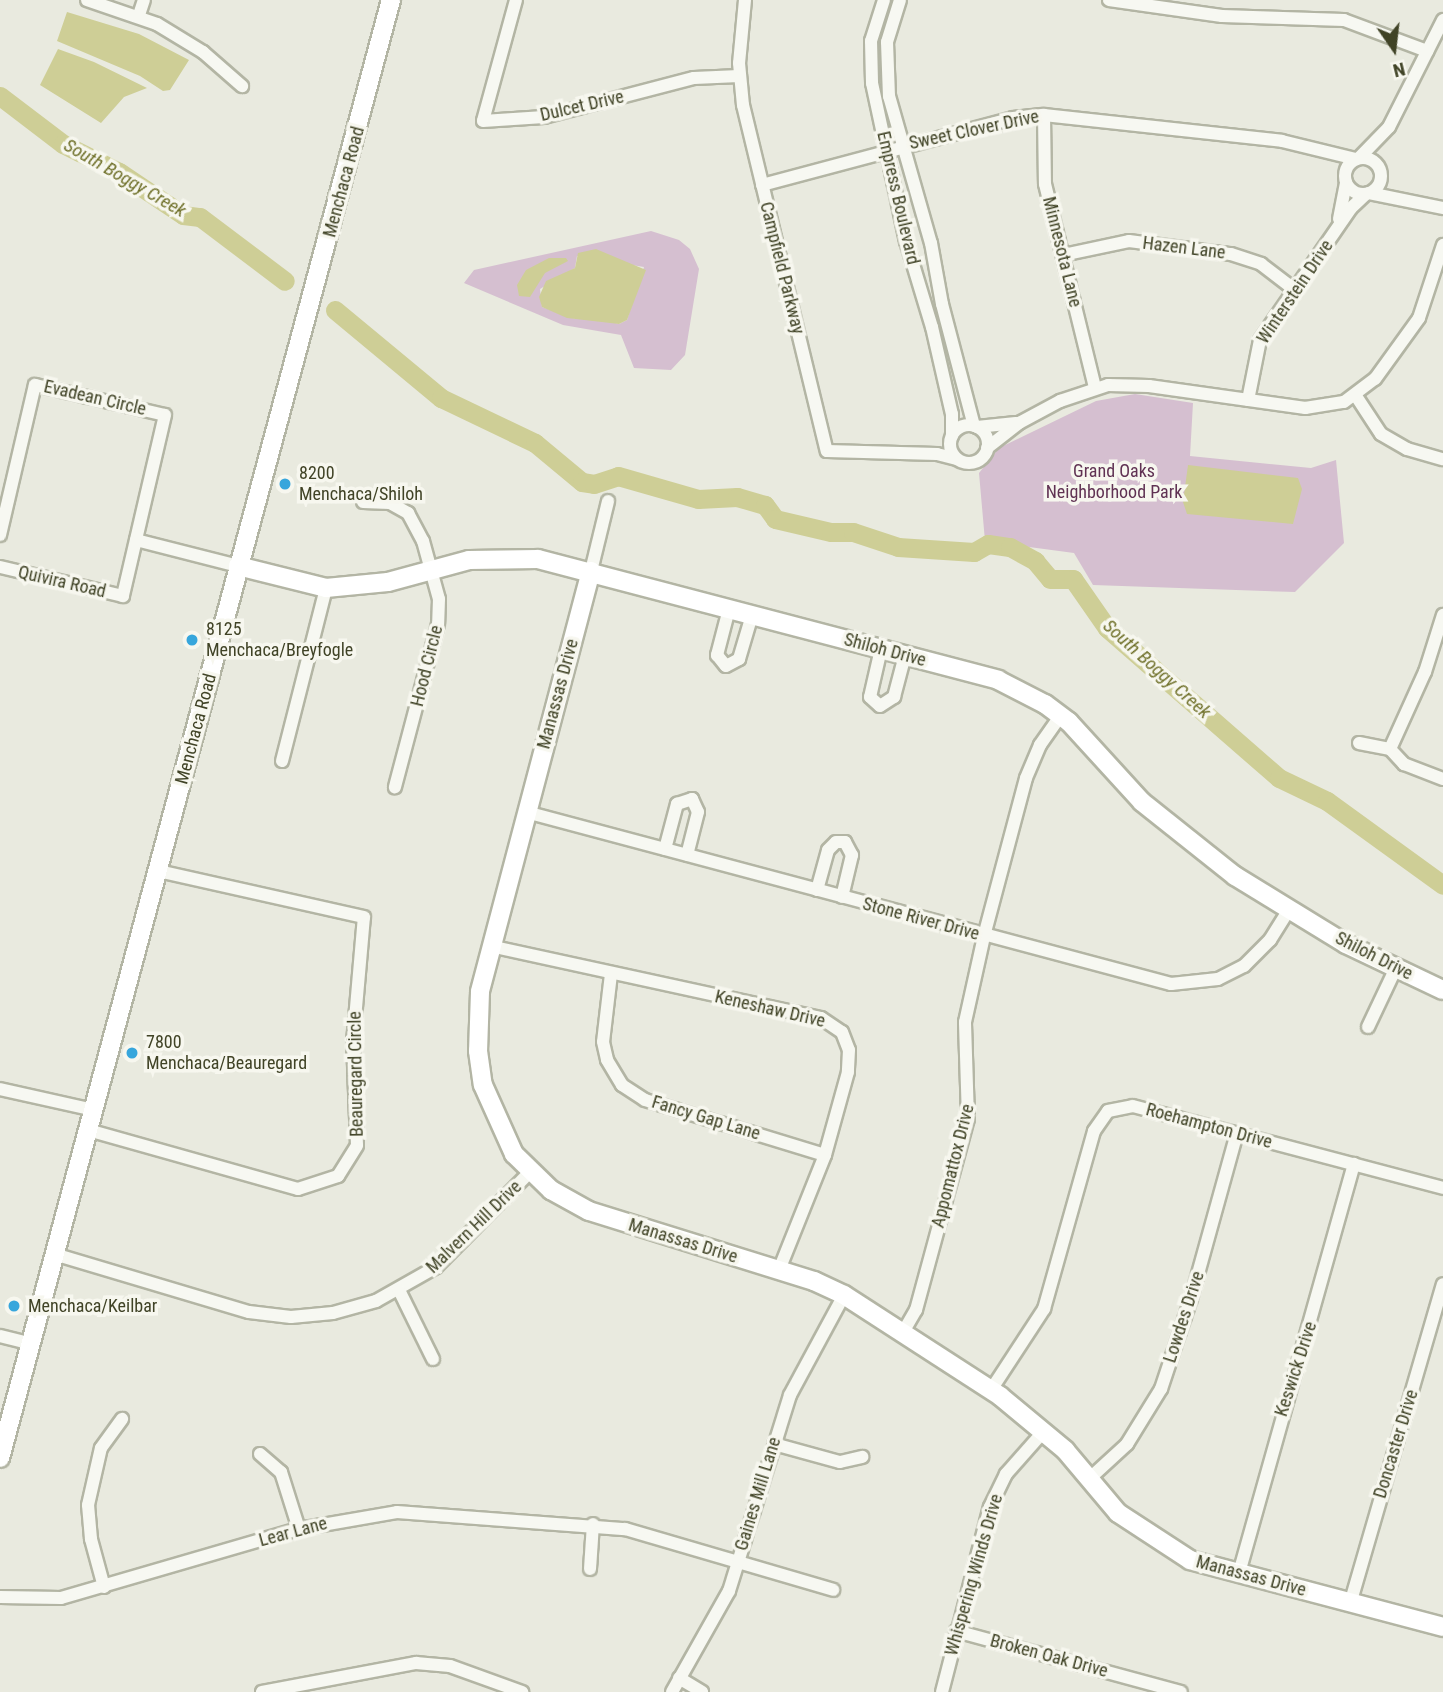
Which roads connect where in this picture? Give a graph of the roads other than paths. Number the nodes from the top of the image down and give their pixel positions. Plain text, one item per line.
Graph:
1 (87, 0) edge
2 (144, 0) edge
3 (391, 0) edge
4 (508, 0) edge
5 (516, 0) edge
6 (745, 0) edge
7 (884, 0) edge
8 (900, 0) edge
9 (1109, 0) edge
10 (1178, 5) edge
11 (139, 15) junction
12 (1443, 20) edge
13 (508, 22) junction
14 (1427, 51) junction
15 (739, 76) junction
16 (242, 86) dead end
17 (1044, 115) junction
18 (1389, 127) junction
19 (901, 146) junction
20 (887, 150) junction
21 (1314, 151) junction
22 (1357, 159) junction
23 (1381, 172) junction
24 (1346, 181) junction
25 (762, 185) junction
26 (1367, 193) junction
27 (1410, 199) junction
28 (1443, 208) edge
29 (1338, 226) junction
30 (1443, 245) edge
31 (1063, 255) junction
32 (1295, 290) junction
33 (1096, 388) junction
34 (1356, 396) junction
35 (1248, 400) junction
36 (1020, 423) junction
37 (975, 427) junction
38 (952, 437) junction
39 (987, 448) junction
40 (912, 453) junction
41 (957, 459) junction
42 (1443, 459) edge
43 (363, 502) dead end
44 (608, 502) dead end
45 (0, 535) edge
46 (136, 540) junction
47 (238, 566) junction
48 (0, 568) edge
49 (432, 569) junction
50 (591, 571) junction
51 (326, 588) junction
52 (123, 596) joint
53 (729, 608) junction
54 (752, 615) junction
55 (1443, 615) edge
56 (881, 649) junction
57 (905, 655) junction
58 (1060, 715) junction
59 (1359, 743) dead end
60 (1390, 749) junction
61 (282, 761) dead end
62 (1443, 779) edge
63 (395, 787) dead end
64 (526, 813) junction
65 (665, 849) junction
66 (687, 855) junction
67 (158, 871) junction
68 (817, 890) junction
69 (842, 897) junction
70 (1290, 908) junction
71 (984, 936) junction
72 (490, 946) junction
73 (1395, 970) junction
74 (611, 974) junction
75 (1443, 990) edge
76 (1368, 1027) dead end
77 (0, 1089) edge
78 (94, 1110) junction
79 (88, 1130) junction
80 (1237, 1133) junction
81 (825, 1155) junction
82 (1354, 1164) junction
83 (530, 1172) junction
84 (1443, 1188) edge
85 (54, 1254) junction
86 (779, 1270) junction
87 (1443, 1284) edge
88 (399, 1290) junction
89 (844, 1295) junction
90 (902, 1334) junction
91 (0, 1336) edge
92 (32, 1344) junction
93 (433, 1359) dead end
94 (991, 1390) junction
95 (122, 1419) dead end
96 (1044, 1432) junction
97 (775, 1444) junction
98 (260, 1454) dead end
99 (862, 1457) dead end
100 (0, 1458) edge
101 (1089, 1479) junction
102 (593, 1524) junction
103 (299, 1529) junction
104 (738, 1561) junction
105 (590, 1569) dead end
106 (1238, 1573) junction
107 (104, 1587) junction
108 (833, 1590) dead end
109 (0, 1597) edge
110 (1350, 1604) junction
111 (1443, 1627) edge
112 (956, 1631) junction
113 (679, 1678) junction
114 (317, 1686) edge
115 (262, 1692) edge
116 (522, 1692) edge
117 (671, 1692) edge
118 (702, 1692) edge
119 (942, 1692) edge
120 (1181, 1692) edge

1 - 11 street
2 - 11 street
3 - 47 street, Menchaca Road
4 - 13 street, Dulcet Drive
5 - 13 street, Dulcet Drive
6 - 15 street, Campfield Parkway
7 - 20 street, Empress Boulevard
8 - 19 street, Empress Boulevard
9 - 10 street
10 - 14 street
11 - 16 street
12 - 14 street
13 - 15 street, Dulcet Drive
14 - 18 street
15 - 25 street, Campfield Parkway
17 - 19 street, Sweet Clover Drive
17 - 21 street, Sweet Clover Drive
17 - 31 street, Minnesota Lane
18 - 22 street
18 - 23 street
19 - 20 street, Sweet Clover Drive
19 - 37 street, Empress Boulevard
20 - 25 street, Sweet Clover Drive
20 - 38 street, Empress Boulevard
21 - 22 street, Sweet Clover Drive
21 - 24 street, Sweet Clover Drive
22 - 23 street
22 - 24 street
23 - 26 street
23 - 27 street
24 - 26 street
24 - 29 street, Winterstein Drive
25 - 40 street, Campfield Parkway
26 - 27 street
26 - 29 street, Winterstein Drive
27 - 28 street
29 - 32 street, Winterstein Drive
30 - 34 street
31 - 32 street, Hazen Lane
31 - 33 street, Minnesota Lane
32 - 35 street, Winterstein Drive
33 - 35 street
33 - 36 street
34 - 35 street
34 - 42 street
36 - 37 street
36 - 39 street
37 - 38 street
37 - 39 street
38 - 40 street, Campfield Parkway
38 - 41 street
39 - 41 street
40 - 41 street, Campfield Parkway
43 - 49 street, Hood Circle
44 - 50 street, Manassas Drive
45 - 46 street, Evadean Circle
46 - 47 street
46 - 52 street, Evadean Circle
47 - 51 street, Shiloh Drive
47 - 67 street, Menchaca Road
48 - 52 street, Quivira Road
49 - 50 street, Shiloh Drive
49 - 51 street, Shiloh Drive
49 - 63 street, Hood Circle
50 - 53 street, Shiloh Drive
50 - 64 street, Manassas Drive
51 - 61 street
53 - 54 street, Shiloh Drive
53 - 54 street
54 - 56 street, Shiloh Drive
55 - 60 street
56 - 57 street, Shiloh Drive
56 - 57 street
57 - 58 street, Shiloh Drive
58 - 70 street, Shiloh Drive
58 - 71 street, Appomattox Drive
59 - 60 street
60 - 62 street
64 - 65 street, Stone River Drive
64 - 72 street, Manassas Drive
65 - 66 street, Stone River Drive
65 - 66 street
66 - 68 street, Stone River Drive
67 - 78 street, Menchaca Road
67 - 79 street, Beauregard Circle
68 - 69 street, Stone River Drive
68 - 69 street
69 - 71 street, Stone River Drive
70 - 71 street, Stone River Drive
70 - 73 street, Shiloh Drive
71 - 90 street, Appomattox Drive
72 - 74 street, Keneshaw Drive
72 - 83 street, Manassas Drive
73 - 75 street, Shiloh Drive
73 - 76 street
74 - 81 street, Fancy Gap Lane
74 - 81 street, Keneshaw Drive
77 - 78 street
78 - 79 street, Menchaca Road
79 - 85 street, Menchaca Road
80 - 82 street, Roehampton Drive
80 - 94 street, Roehampton Drive
80 - 101 street, Lowdes Drive
81 - 86 street, Keneshaw Drive
82 - 84 street, Roehampton Drive
82 - 106 street, Keswick Drive
83 - 86 street, Manassas Drive
83 - 88 street, Malvern Hill Drive
85 - 88 street, Malvern Hill Drive
85 - 92 street, Menchaca Road
86 - 89 street, Manassas Drive
87 - 110 street, Doncaster Drive
88 - 93 street
89 - 90 street, Manassas Drive
89 - 97 street, Gaines Mill Lane
90 - 94 street, Manassas Drive
91 - 92 street
92 - 100 street, Menchaca Road
94 - 96 street, Manassas Drive
95 - 107 street
96 - 101 street, Manassas Drive
96 - 112 street, Whispering Winds Drive
97 - 99 street
97 - 104 street, Gaines Mill Lane
98 - 103 street
101 - 106 street, Manassas Drive
102 - 103 street, Lear Lane
102 - 104 street, Lear Lane
102 - 105 street
103 - 107 street, Lear Lane
104 - 108 street, Lear Lane
104 - 113 street, Gaines Mill Lane
106 - 110 street, Manassas Drive
107 - 109 street, Lear Lane
110 - 111 street, Manassas Drive
112 - 119 street, Whispering Winds Drive
112 - 120 street, Broken Oak Drive
113 - 117 street, Gaines Mill Lane
113 - 118 street
114 - 115 street
114 - 116 street

